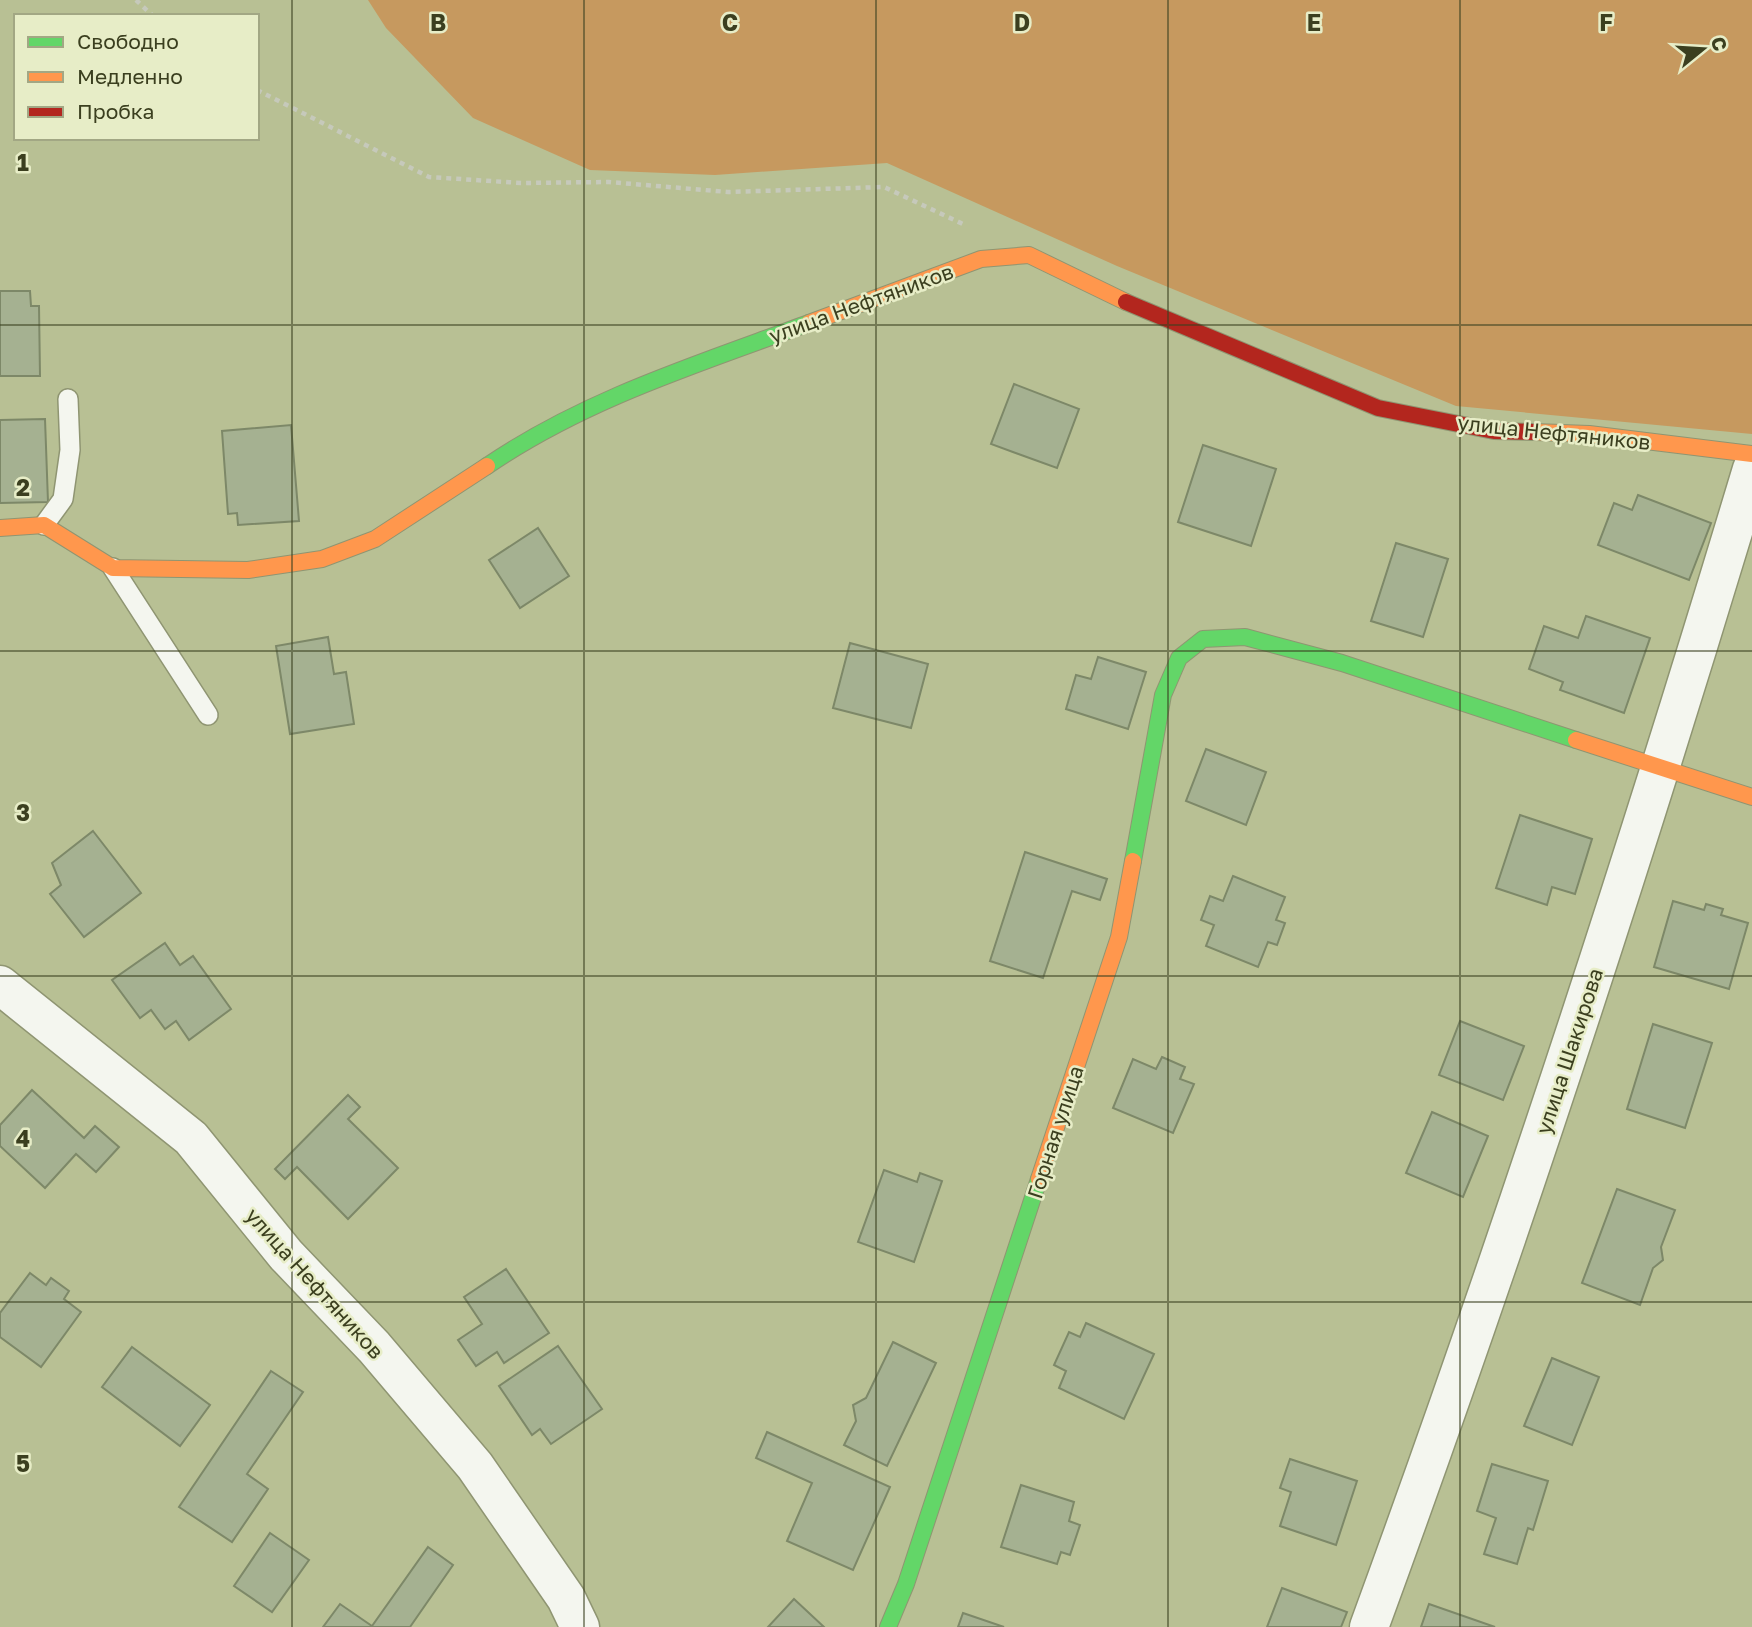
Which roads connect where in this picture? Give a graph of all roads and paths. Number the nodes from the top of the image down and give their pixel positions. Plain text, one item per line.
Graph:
1 (136, 0) edge
2 (151, 14) edge
3 (259, 91) edge
4 (969, 227) dead end
5 (68, 399) dead end
6 (1752, 454) edge
7 (1752, 469) edge
8 (44, 525) junction
9 (0, 527) edge
10 (113, 568) junction
11 (208, 715) dead end
12 (1661, 770) junction
13 (1752, 797) edge
14 (0, 985) edge
15 (580, 1627) edge
16 (888, 1627) edge
17 (1369, 1627) edge

1 - 2 path
3 - 4 path
5 - 8 lane
6 - 10 street, улица Нефтяников
7 - 12 street, улица Шакирова
8 - 9 street
8 - 10 street
10 - 11 lane
12 - 13 street
12 - 16 street, Горная улица
12 - 17 street, улица Шакирова
14 - 15 street, улица Нефтяников

